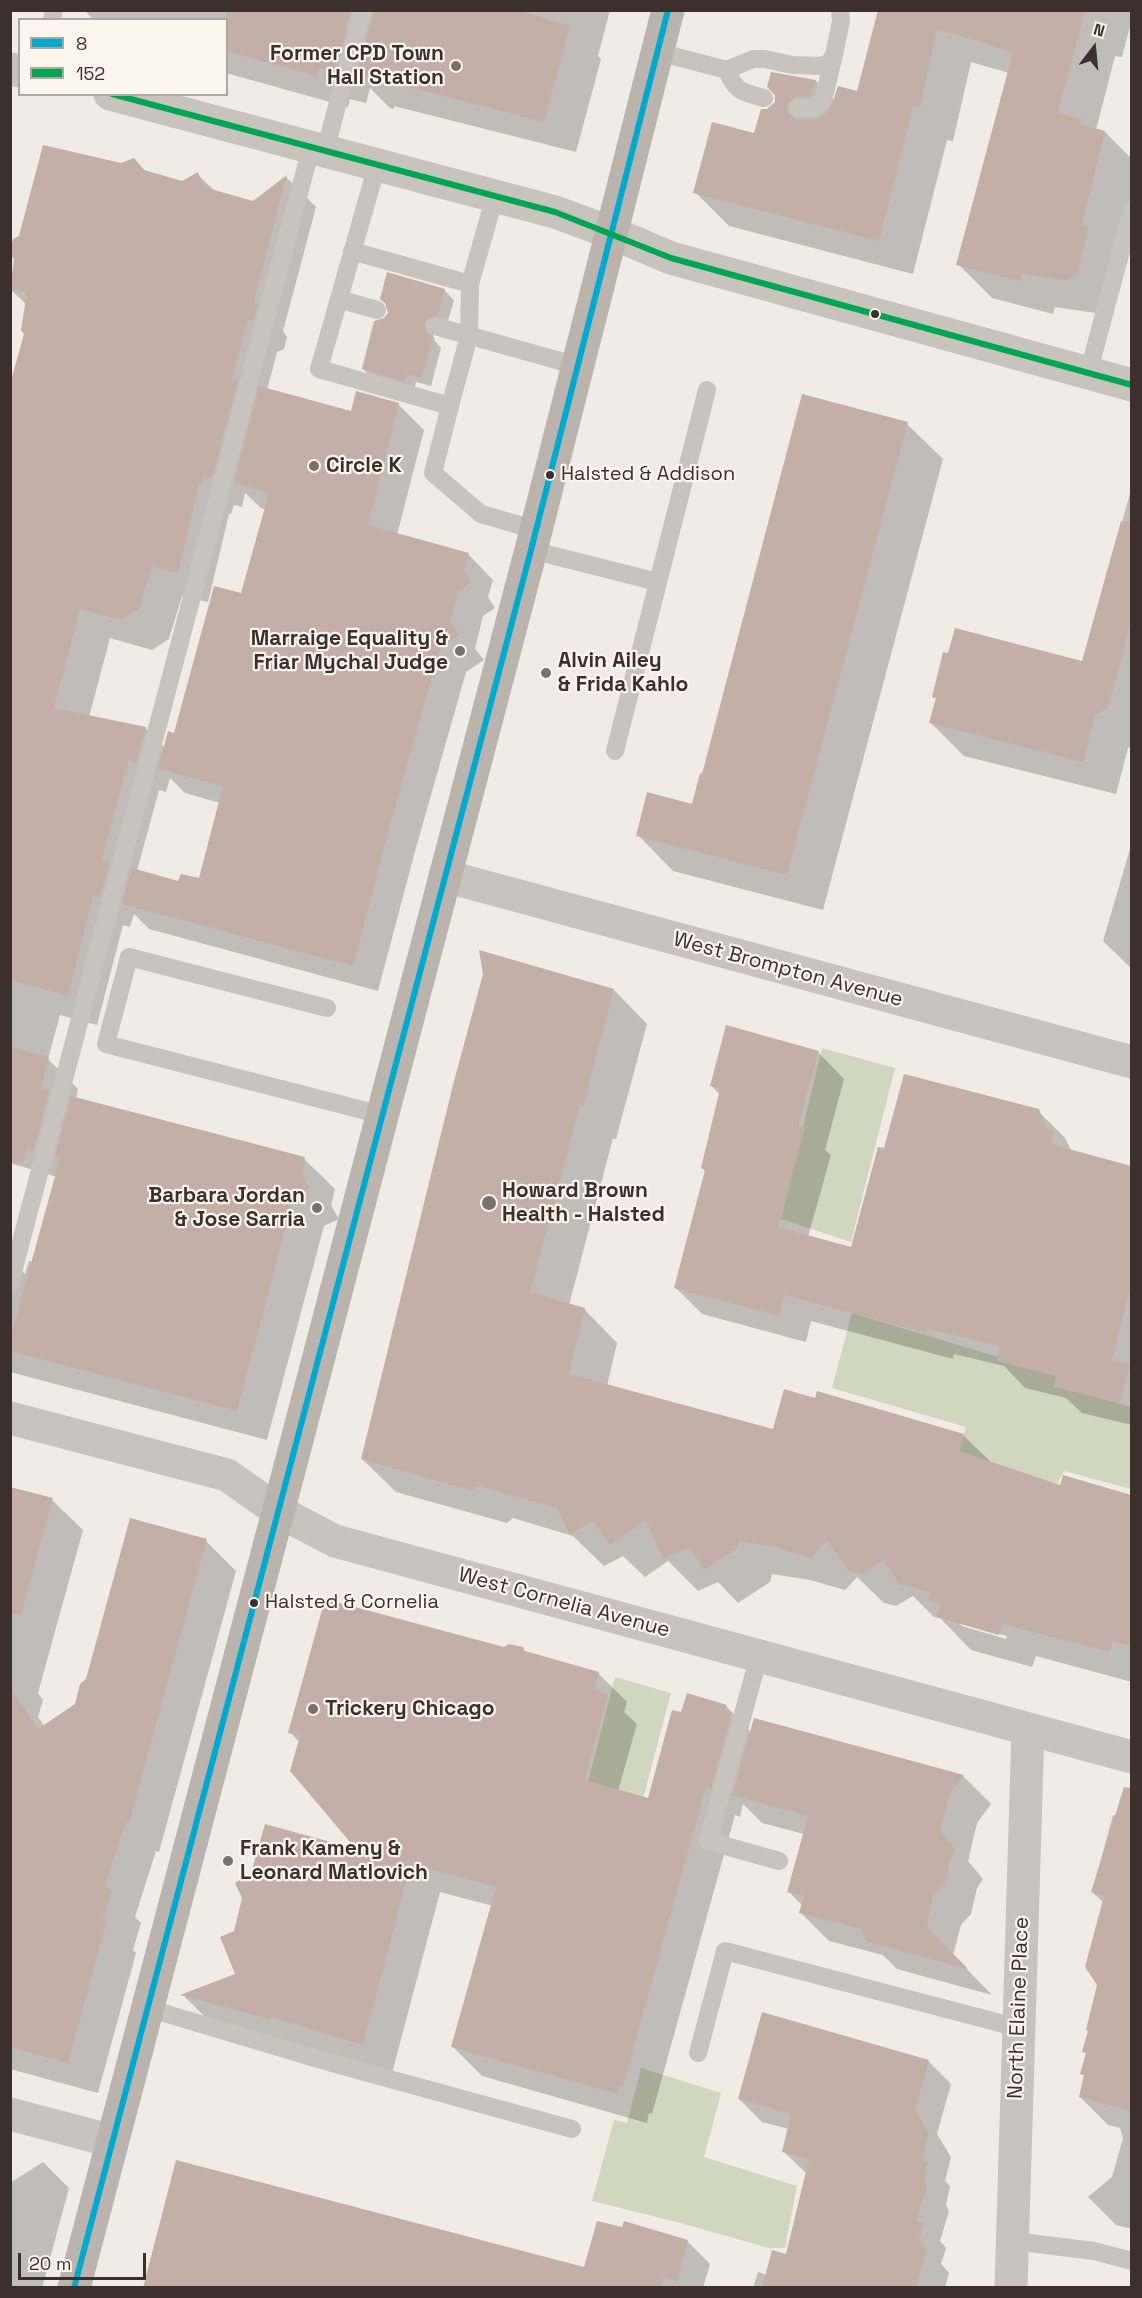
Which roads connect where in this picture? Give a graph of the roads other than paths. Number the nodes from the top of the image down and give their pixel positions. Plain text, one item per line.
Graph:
1 (363, 10) edge
2 (668, 10) edge
3 (840, 10) edge
4 (658, 52) junction
5 (834, 55) junction
6 (727, 70) junction
7 (117, 96) edge
8 (764, 98) dead end
9 (797, 108) dead end
10 (318, 150) junction
11 (376, 165) junction
12 (495, 196) junction
13 (1131, 210) edge
14 (612, 233) junction
15 (352, 251) junction
16 (470, 284) junction
17 (339, 299) junction
18 (377, 310) dead end
19 (435, 326) dead end
20 (469, 336) junction
21 (578, 366) junction
22 (1088, 374) junction
23 (1131, 385) edge
24 (707, 390) dead end
25 (450, 406) junction
26 (533, 540) junction
27 (658, 582) junction
28 (615, 751) dead end
29 (445, 876) junction
30 (327, 1008) dead end
31 (1131, 1062) edge
32 (382, 1115) junction
33 (10, 1283) edge
34 (10, 1418) edge
35 (278, 1511) junction
36 (759, 1656) junction
37 (1028, 1729) junction
38 (1131, 1757) edge
39 (779, 1861) dead end
40 (147, 2008) junction
41 (1019, 2028) junction
42 (698, 2053) dead end
43 (10, 2114) edge
44 (572, 2129) dead end
45 (112, 2141) junction
46 (1013, 2241) junction
47 (1131, 2261) edge
48 (74, 2288) edge
49 (1011, 2288) edge

1 - 10 lane
2 - 4 main road
3 - 5 lane
4 - 6 lane
4 - 14 main road
5 - 6 lane
5 - 9 lane
6 - 8 lane
7 - 10 street
10 - 11 street
10 - 33 lane
11 - 12 street
11 - 15 lane
12 - 14 street
12 - 16 lane
13 - 22 lane
14 - 21 main road
14 - 22 street
15 - 16 lane
15 - 17 lane
16 - 20 lane
17 - 18 lane
17 - 25 lane
19 - 20 lane
20 - 21 lane
20 - 25 lane
21 - 26 main road
22 - 23 street
24 - 27 lane
25 - 26 lane
26 - 27 lane
26 - 29 main road
27 - 28 lane
29 - 31 street, West Brompton Avenue
29 - 32 main road
30 - 32 lane
32 - 35 main road
34 - 35 street, West Cornelia Avenue
35 - 36 street, West Cornelia Avenue
35 - 40 main road
36 - 37 street, West Cornelia Avenue
36 - 39 lane
37 - 38 street, West Cornelia Avenue
37 - 41 street, North Elaine Place
40 - 44 lane
40 - 45 main road
41 - 42 lane
41 - 46 street, North Elaine Place
43 - 45 street
45 - 48 main road
46 - 47 lane
46 - 49 street, North Elaine Place

